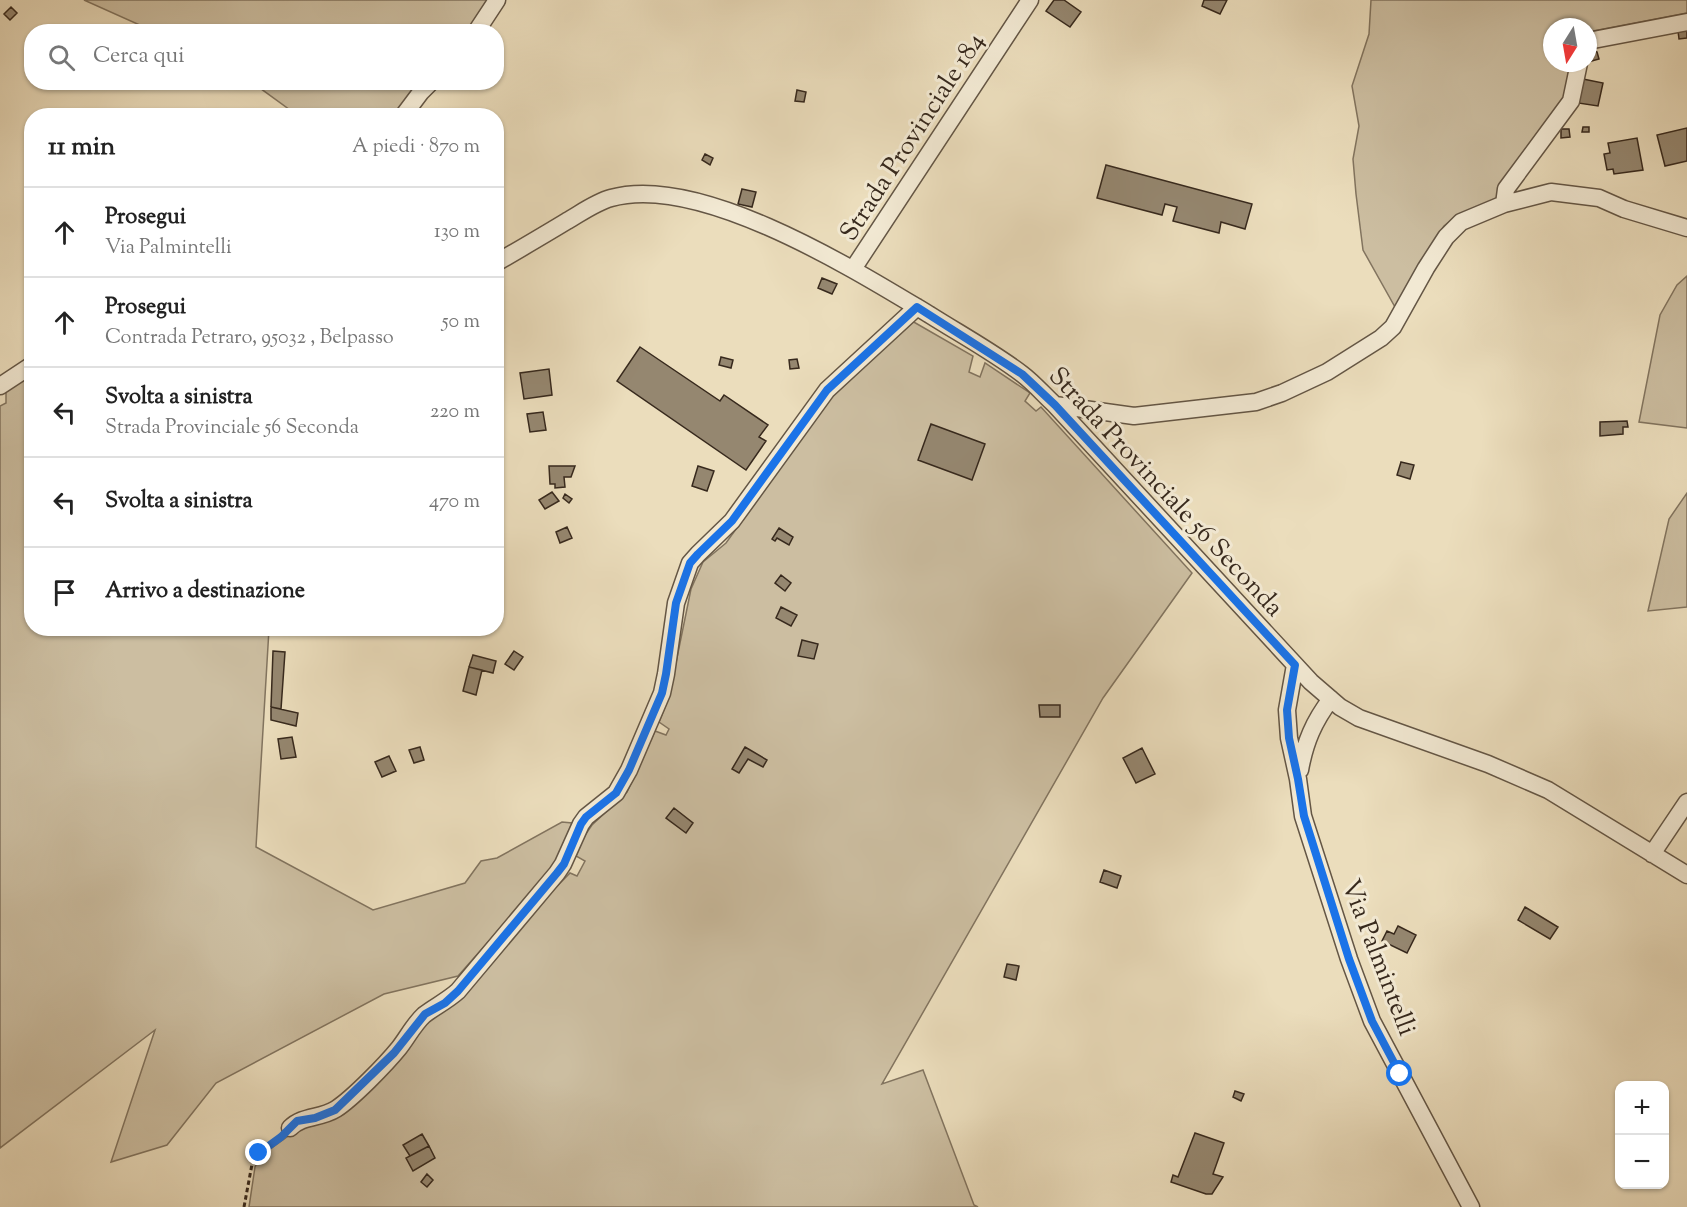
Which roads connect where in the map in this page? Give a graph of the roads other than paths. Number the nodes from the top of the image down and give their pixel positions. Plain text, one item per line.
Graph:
1 (497, 0) edge
2 (1030, 0) edge
3 (1687, 22) edge
4 (481, 24) edge
5 (1597, 39) edge
6 (1577, 72) edge
7 (423, 90) edge
8 (409, 108) edge
9 (1504, 204) junction
10 (1687, 228) edge
11 (504, 258) edge
12 (853, 269) junction
13 (917, 307) junction
14 (24, 370) edge
15 (0, 386) edge
16 (1055, 405) junction
17 (1295, 665) junction
18 (1331, 699) junction
19 (1298, 779) junction
20 (1687, 802) edge
21 (1652, 854) junction
22 (1687, 875) edge
23 (290, 1128) road end
24 (1472, 1207) edge

1 - 4 street
2 - 12 street, Strada Provinciale 184
3 - 5 street
6 - 9 street
7 - 8 street
9 - 10 street
9 - 16 street
11 - 12 street, Strada Provinciale 56 Seconda
12 - 13 street, Strada Provinciale 56 Seconda
13 - 16 street, Strada Provinciale 56 Seconda
13 - 23 street
14 - 15 street
16 - 17 street, Strada Provinciale 56 Seconda
17 - 18 street, Strada Provinciale 56 Seconda
17 - 19 street, Via Palmintelli
18 - 19 street
18 - 21 street, Strada Provinciale 56 Seconda
19 - 24 street, Via Palmintelli
20 - 21 street
21 - 22 street, Strada Provinciale 56 Seconda

